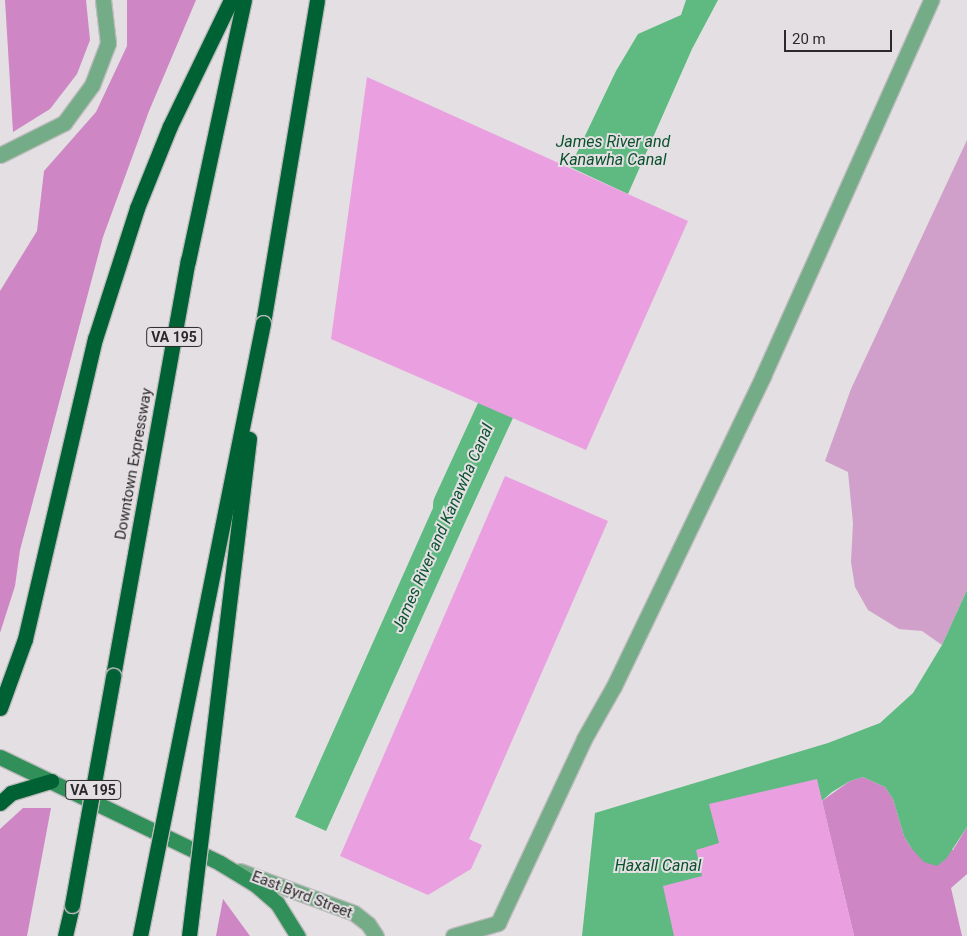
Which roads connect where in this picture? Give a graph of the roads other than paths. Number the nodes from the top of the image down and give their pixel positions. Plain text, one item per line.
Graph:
1 (103, 0) edge
2 (231, 0) edge
3 (244, 0) edge
4 (317, 0) edge
5 (932, 0) edge
6 (0, 154) edge
7 (263, 323) junction
8 (0, 708) edge
9 (0, 757) edge
10 (51, 781) junction
11 (0, 803) edge
12 (220, 864) junction
13 (65, 936) edge
14 (140, 936) edge
15 (189, 936) edge
16 (298, 936) edge
17 (376, 936) edge
18 (453, 936) edge

1 - 6 street
2 - 8 highway
3 - 13 highway, Downtown Expressway / VA 195, bridge
4 - 7 highway
5 - 18 street
7 - 14 highway, bridge
7 - 15 highway, bridge
9 - 10 street, East Byrd Street
10 - 11 highway
10 - 12 street, East Byrd Street
12 - 16 street, East Byrd Street
12 - 17 street, East Byrd Street

